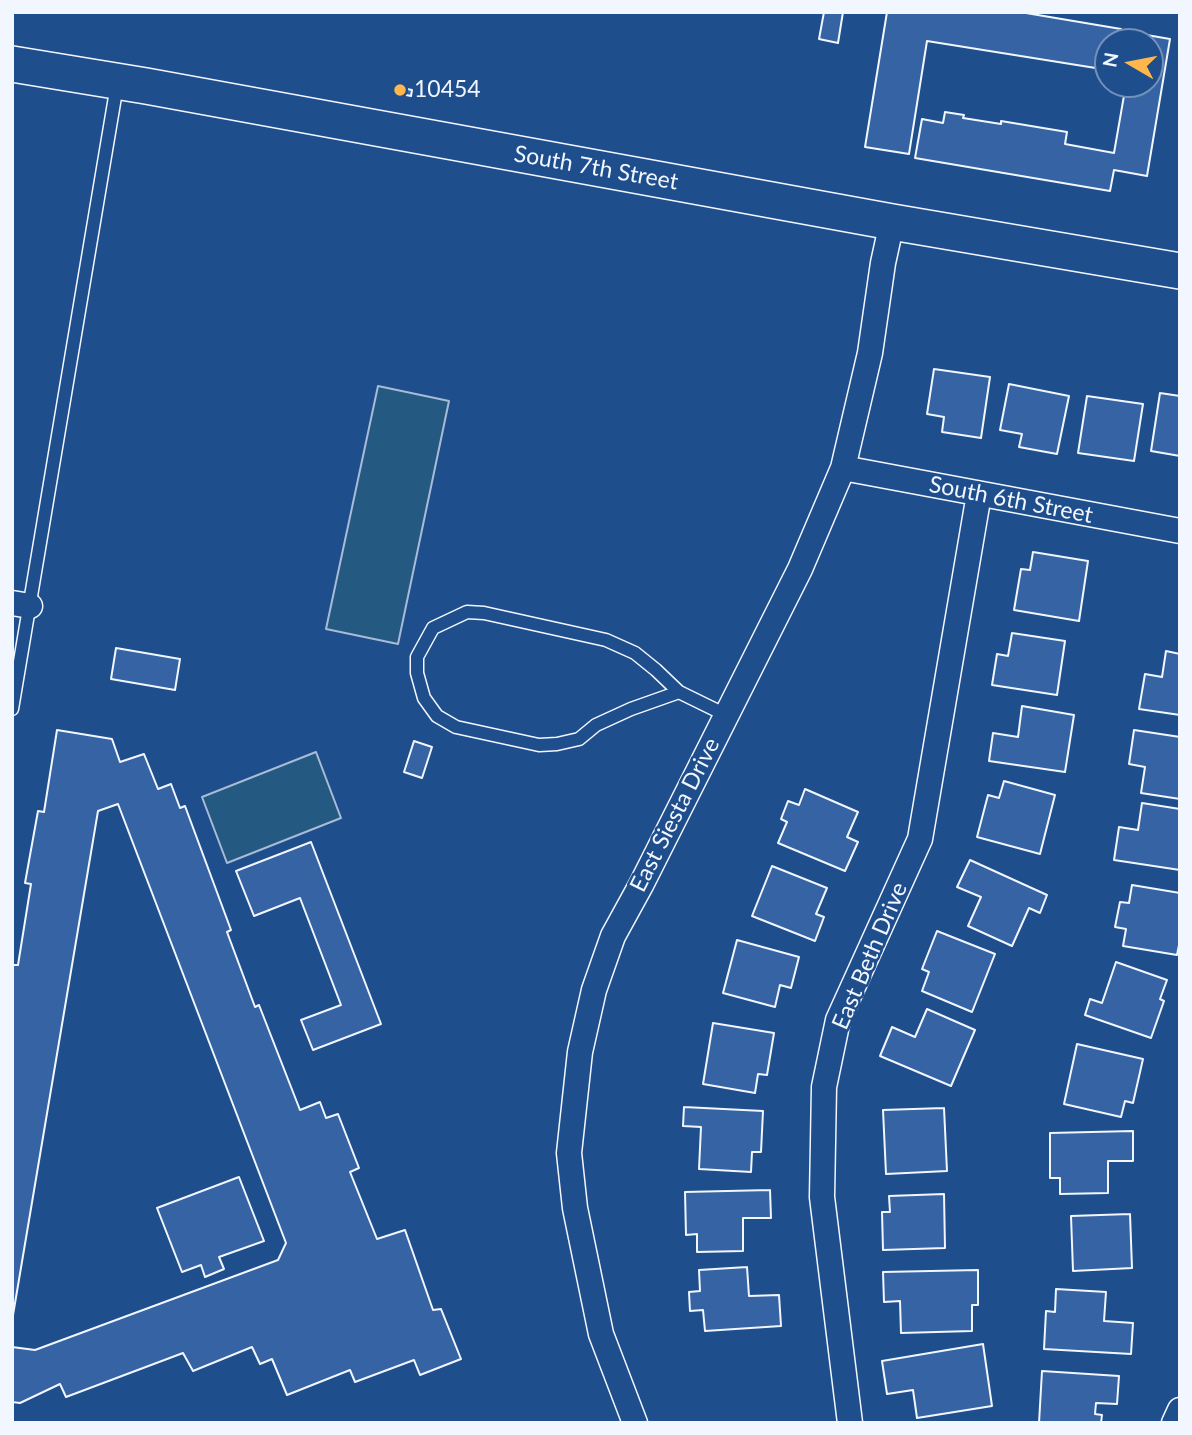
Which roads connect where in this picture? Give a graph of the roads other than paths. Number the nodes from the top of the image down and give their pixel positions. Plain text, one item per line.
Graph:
1 (12, 64) edge
2 (118, 81) junction
3 (892, 222) junction
4 (1180, 271) edge
5 (843, 468) junction
6 (979, 494) junction
7 (1180, 531) edge
8 (21, 605) edge
9 (679, 692) junction
10 (12, 709) edge
11 (726, 715) junction
12 (1180, 1410) edge
13 (635, 1423) edge
14 (850, 1423) edge
15 (1174, 1423) edge

1 - 2 main road, South 7th Street
2 - 3 main road, South 7th Street
2 - 8 lane
3 - 4 main road, South 7th Street
3 - 5 street, East Siesta Drive
5 - 6 street, South 6th Street
5 - 11 street, East Siesta Drive
6 - 7 street, South 6th Street
6 - 14 street, East Beth Drive
8 - 10 lane
9 - 9 lane
9 - 11 lane
11 - 13 street, East Siesta Drive
12 - 15 street

